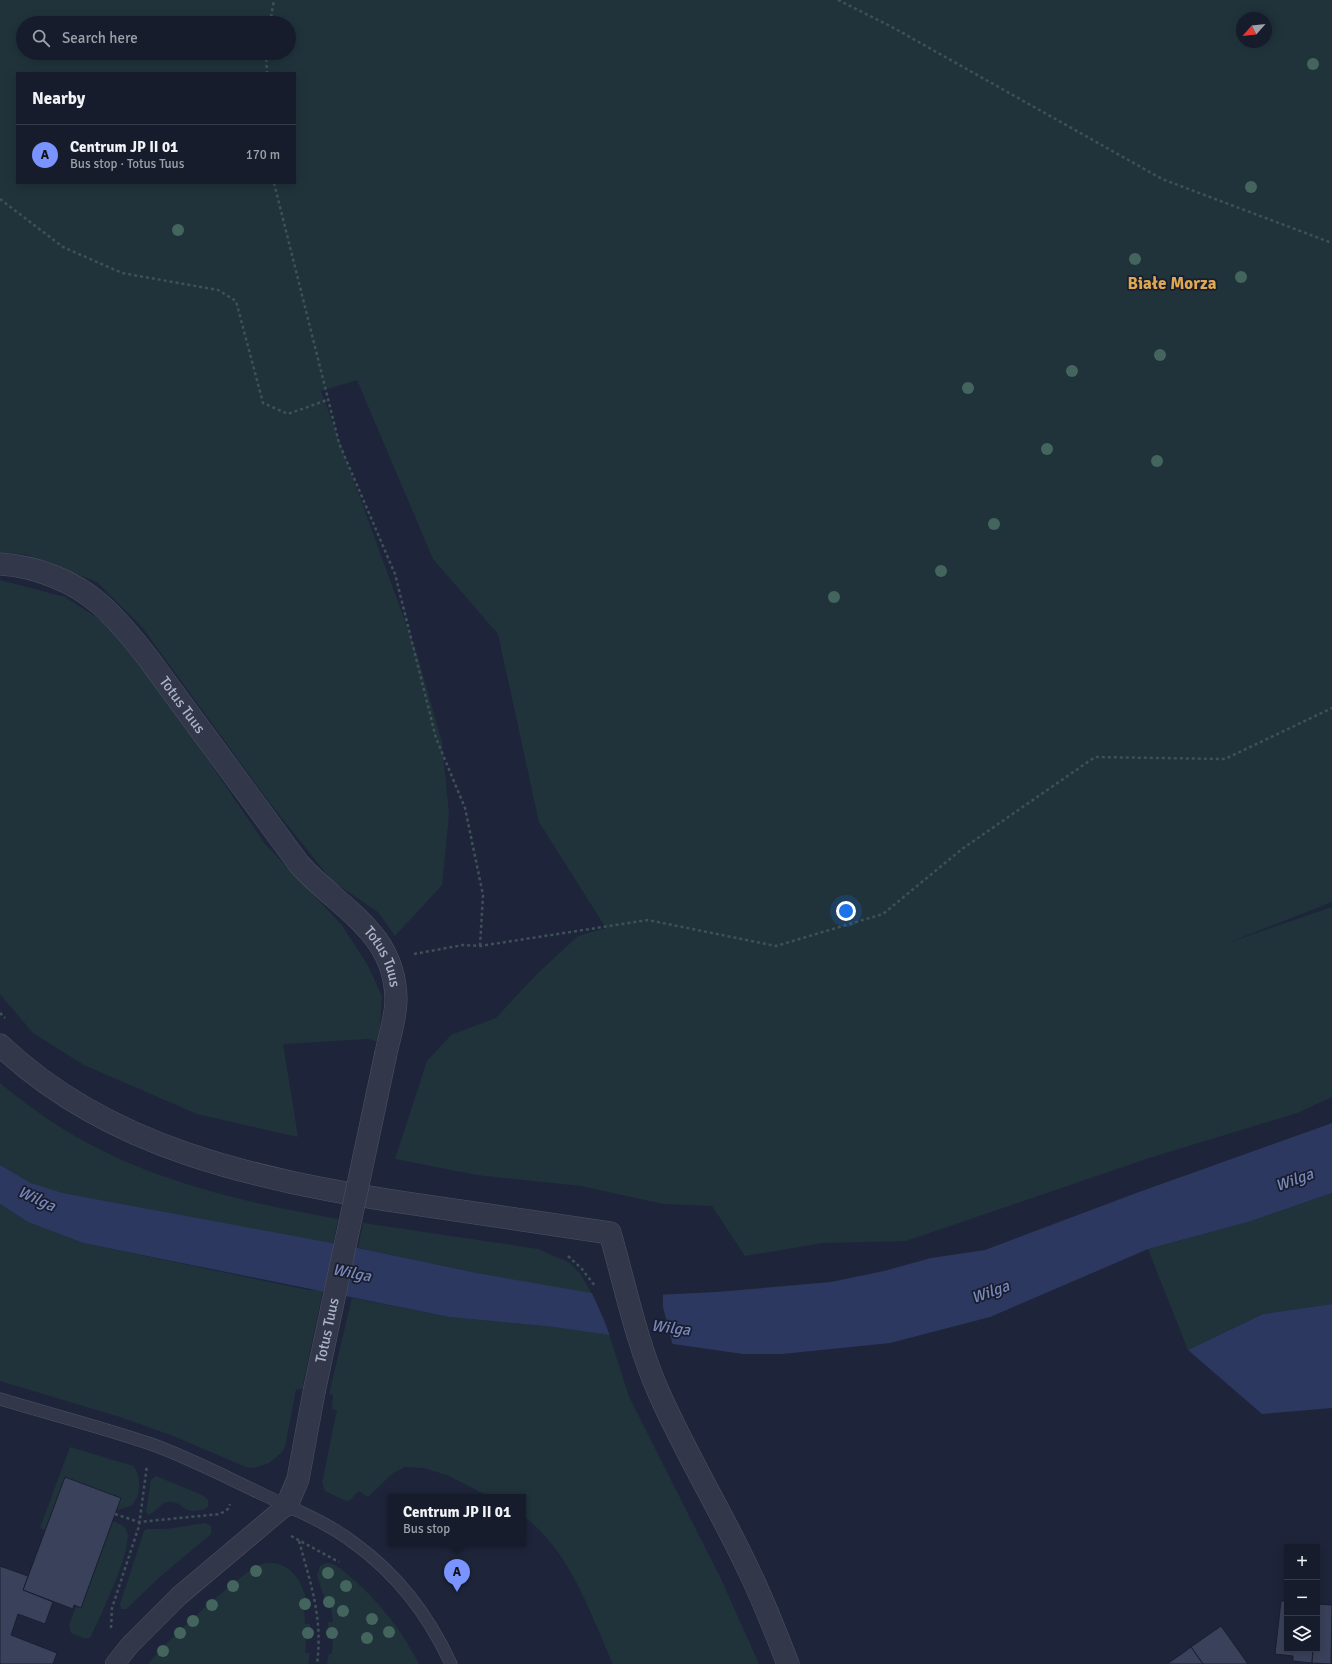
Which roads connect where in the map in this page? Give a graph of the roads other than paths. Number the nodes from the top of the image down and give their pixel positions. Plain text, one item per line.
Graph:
1 (0, 564) edge
2 (0, 1045) edge
3 (0, 1399) edge
4 (287, 1505) junction
5 (114, 1664) edge
6 (451, 1664) edge
7 (788, 1664) edge

1 - 4 street, Totus Tuus, bridge
2 - 7 street
3 - 4 lane
4 - 5 street
4 - 6 lane

